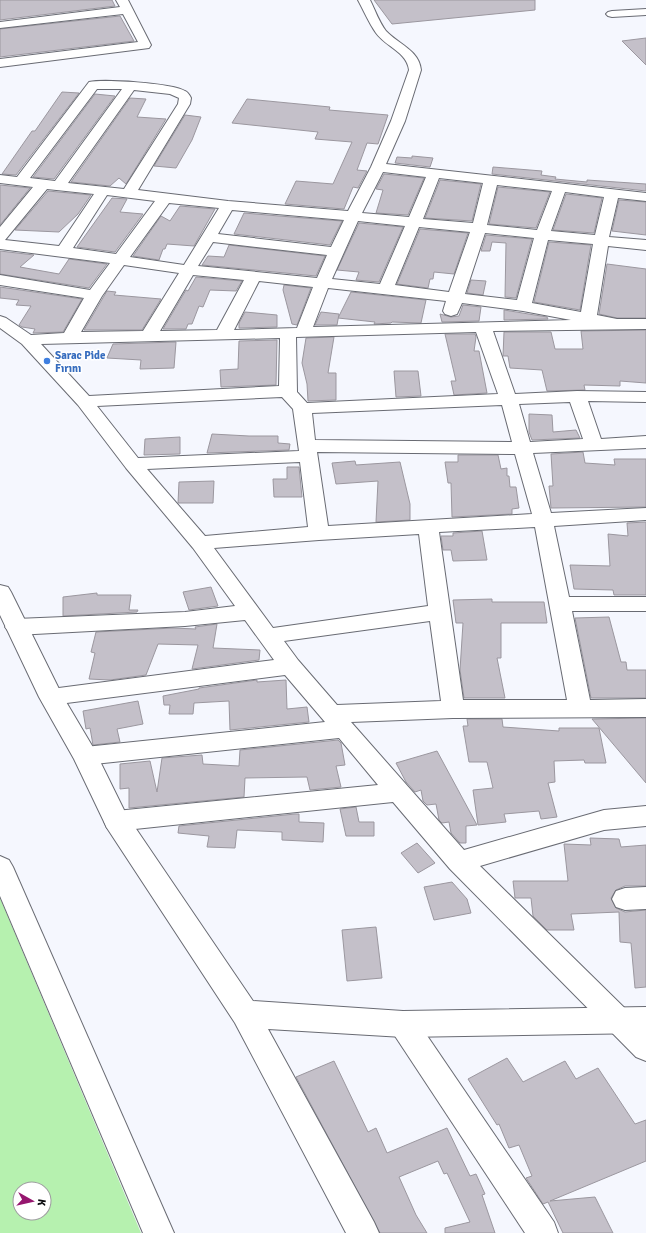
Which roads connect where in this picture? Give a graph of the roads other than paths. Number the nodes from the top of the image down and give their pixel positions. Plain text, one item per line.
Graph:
1 (364, 0) edge
2 (125, 5) edge
3 (646, 12) edge
4 (612, 14) dead end
5 (0, 25) edge
6 (0, 63) edge
7 (131, 86) junction
8 (378, 168) junction
9 (434, 174) junction
10 (0, 179) edge
11 (491, 180) junction
12 (21, 182) junction
13 (44, 184) junction
14 (59, 186) junction
15 (560, 187) junction
16 (104, 190) junction
17 (129, 193) junction
18 (612, 193) junction
19 (646, 197) edge
20 (165, 198) junction
21 (228, 205) junction
22 (353, 216) junction
23 (415, 222) junction
24 (479, 228) junction
25 (542, 236) junction
26 (0, 237) edge
27 (208, 237) junction
28 (601, 240) junction
29 (0, 244) edge
30 (646, 245) edge
31 (63, 251) junction
32 (337, 252) junction
33 (120, 260) junction
34 (188, 270) junction
35 (254, 276) junction
36 (0, 280) edge
37 (323, 282) junction
38 (386, 289) junction
39 (94, 295) junction
40 (454, 298) junction
41 (523, 306) junction
42 (588, 319) junction
43 (0, 321) edge
44 (616, 324) junction
45 (646, 324) edge
46 (447, 327) junction
47 (483, 327) junction
48 (296, 332) junction
49 (223, 334) junction
50 (71, 336) junction
51 (148, 337) junction
52 (28, 340) junction
53 (288, 391) junction
54 (577, 396) junction
55 (646, 397) edge
56 (508, 400) junction
57 (84, 401) junction
58 (302, 408) junction
59 (646, 442) edge
60 (594, 445) junction
61 (523, 448) junction
62 (308, 451) junction
63 (133, 464) junction
64 (646, 514) edge
65 (542, 520) junction
66 (428, 527) junction
67 (319, 533) junction
68 (200, 543) junction
69 (0, 592) edge
70 (559, 604) junction
71 (646, 604) edge
72 (249, 612) junction
73 (439, 612) junction
74 (16, 627) junction
75 (268, 636) junction
76 (290, 666) junction
77 (50, 696) junction
78 (580, 707) junction
79 (646, 708) edge
80 (453, 709) junction
81 (338, 722) junction
82 (85, 756) junction
83 (399, 792) junction
84 (646, 816) edge
85 (116, 821) junction
86 (459, 862) junction
87 (0, 867) edge
88 (246, 1014) junction
89 (646, 1020) edge
90 (618, 1021) junction
91 (403, 1024) junction
92 (646, 1048) edge
93 (160, 1233) edge
94 (363, 1233) edge
95 (543, 1233) edge

1 - 8 street
2 - 5 street
2 - 6 street
3 - 4 street
7 - 12 street
7 - 14 street
7 - 17 street
8 - 9 street
8 - 22 street
9 - 11 street
9 - 23 street
10 - 12 street
11 - 15 street
11 - 24 street
12 - 13 street
13 - 14 street
13 - 26 street
14 - 16 street
15 - 18 street
15 - 25 street
16 - 17 street
16 - 31 street
17 - 20 street
18 - 19 street
18 - 28 street
20 - 21 street
20 - 33 street
21 - 22 street
21 - 27 street
22 - 23 street
22 - 32 street
23 - 24 street
23 - 38 street
24 - 25 street
24 - 40 street
25 - 28 street
25 - 41 street
27 - 32 street
27 - 34 street
28 - 30 street
28 - 42 street
29 - 31 street
31 - 33 street
32 - 37 street
33 - 34 street
33 - 39 street
34 - 35 street
34 - 51 street
35 - 37 street
35 - 49 street
36 - 39 street
37 - 38 street
37 - 48 street
38 - 40 street
39 - 50 street
40 - 41 street
40 - 46 street
41 - 42 street
42 - 44 street
43 - 52 street
44 - 45 street
44 - 47 street
46 - 47 street
46 - 48 street
47 - 56 street
48 - 49 street
48 - 53 street
49 - 51 street
50 - 51 street
50 - 52 street
52 - 57 street
53 - 57 street
53 - 58 street
54 - 55 street
54 - 56 street
54 - 60 street
56 - 58 street
56 - 61 street
57 - 63 street
58 - 62 street
59 - 60 street
60 - 61 street
61 - 62 street
61 - 65 street
62 - 63 street
62 - 67 street
63 - 68 street
64 - 65 street
65 - 66 street
65 - 70 street
66 - 67 street
66 - 73 street
67 - 68 street
68 - 72 street
69 - 74 main road
70 - 71 street
70 - 78 street
72 - 74 street
72 - 75 street
73 - 75 street
73 - 80 street
74 - 77 main road
75 - 76 street
76 - 77 street
76 - 81 street
77 - 82 main road
78 - 79 street
78 - 80 street
80 - 81 street
81 - 82 street
81 - 83 street
82 - 85 main road
83 - 85 street
83 - 86 street
84 - 86 street
85 - 88 main road
86 - 90 street
87 - 93 street
88 - 91 main road
88 - 94 main road
89 - 90 main road
90 - 91 main road
90 - 92 street
91 - 95 street

